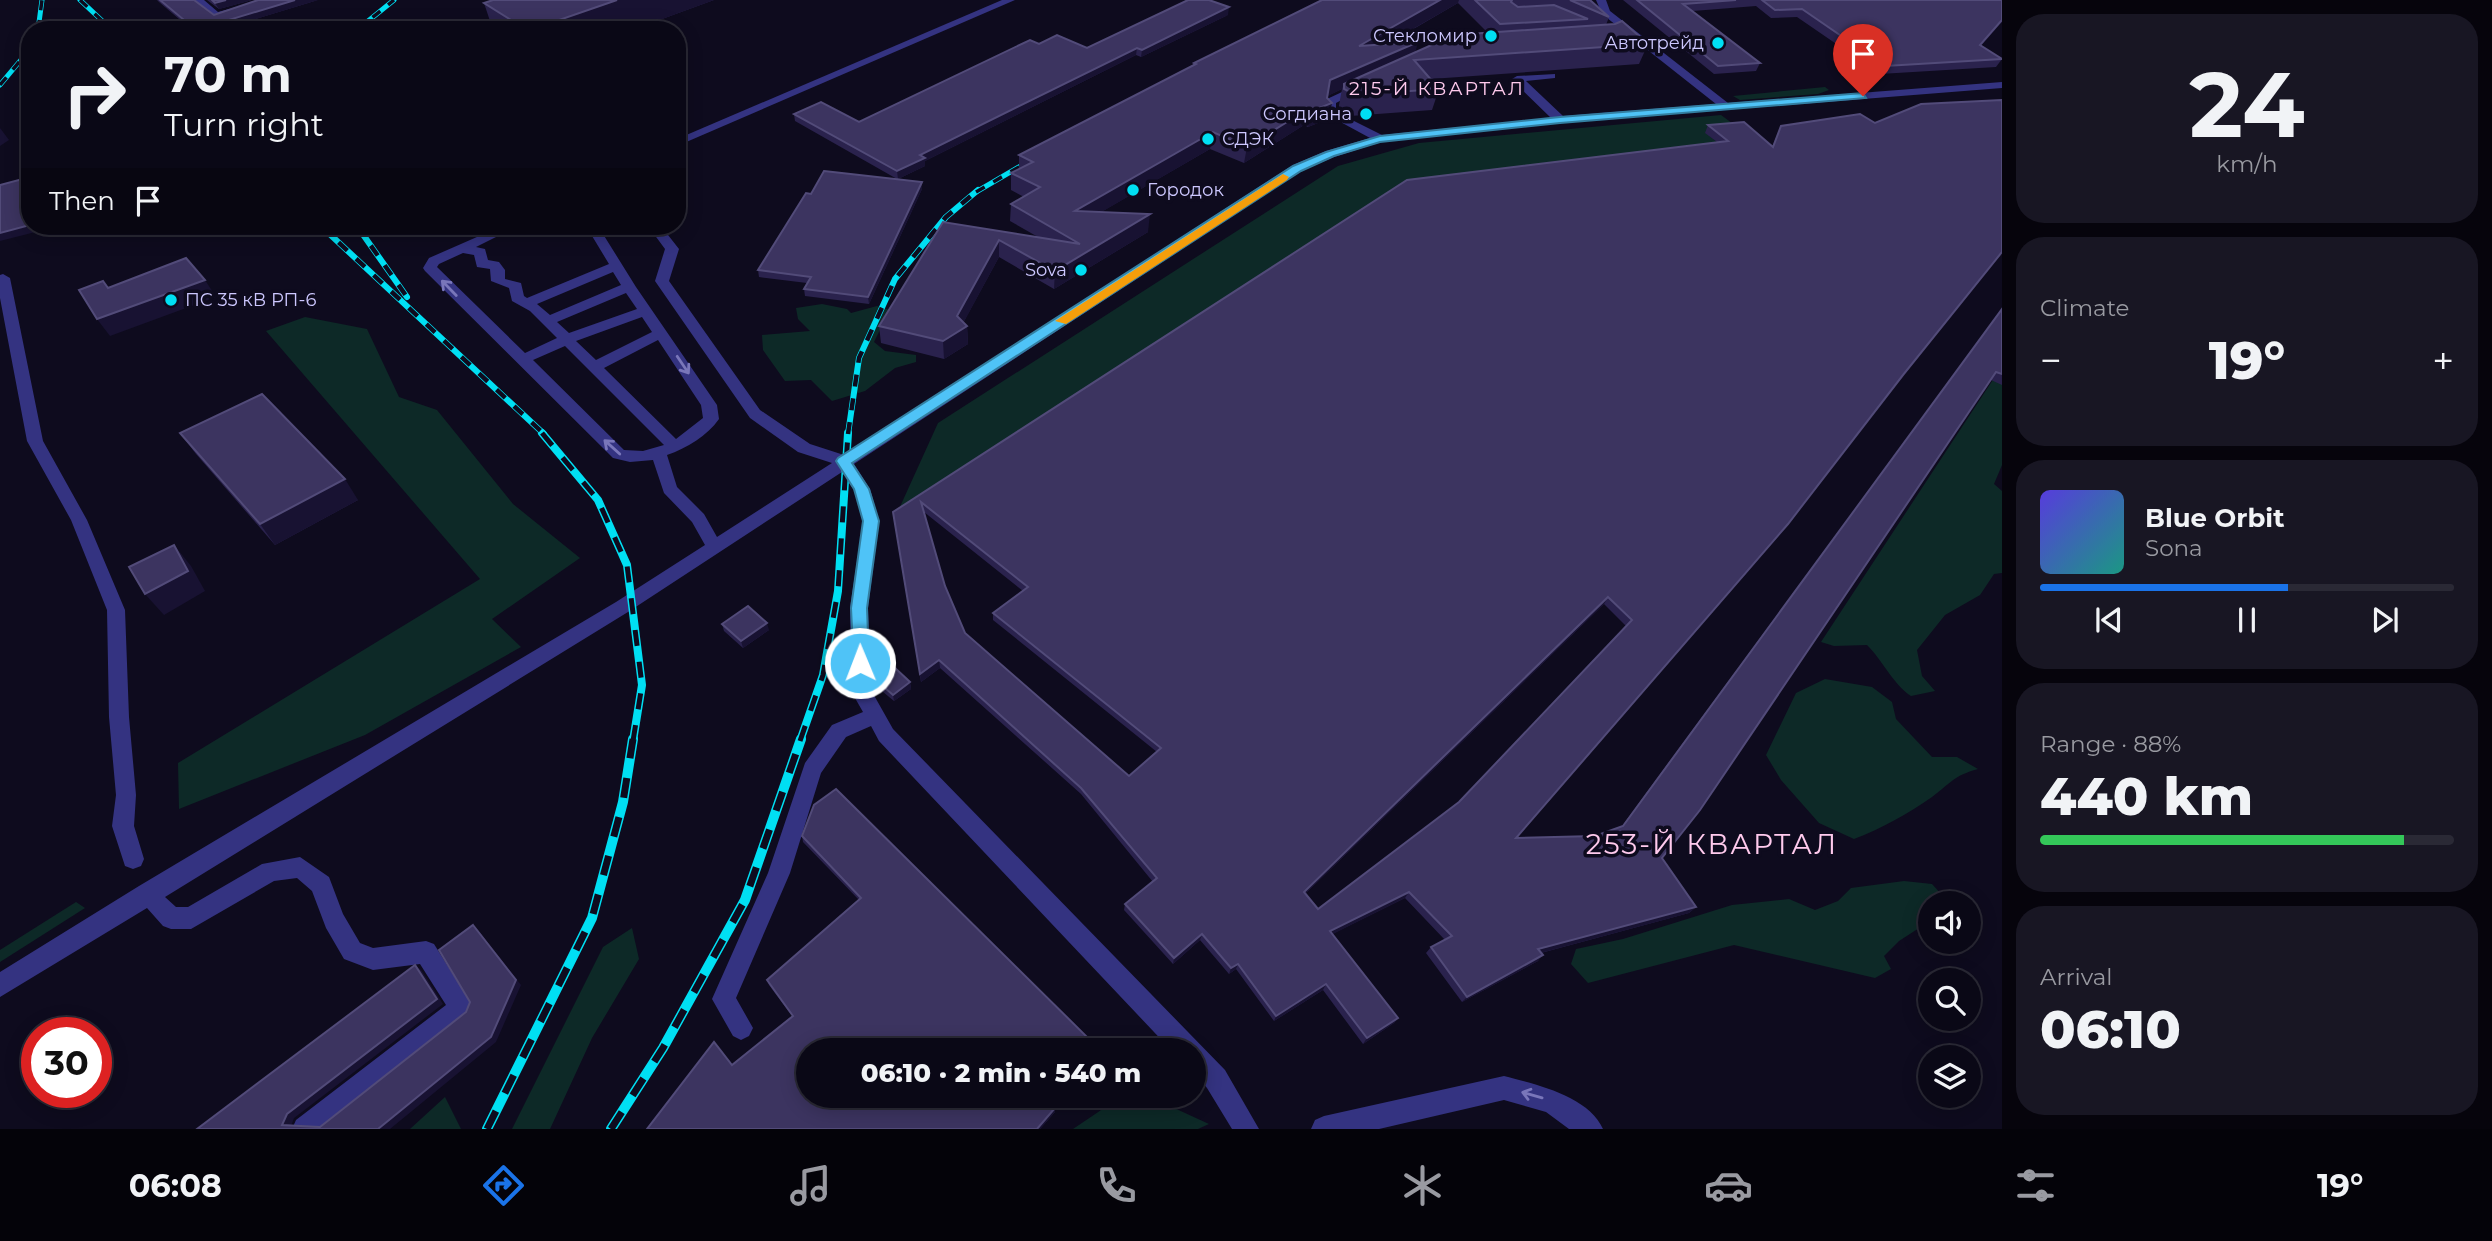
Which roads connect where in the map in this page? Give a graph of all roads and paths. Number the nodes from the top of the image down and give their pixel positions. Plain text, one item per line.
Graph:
1 (199, 0) edge
2 (273, 0) edge
3 (1010, 0) edge
4 (1601, 0) edge
5 (1551, 76) dead end
6 (1378, 79) edge
7 (2002, 85) edge
8 (1726, 107) junction
9 (1560, 120) junction
10 (686, 139) edge
11 (1380, 139) junction
12 (493, 235) edge
13 (597, 235) edge
14 (661, 235) edge
15 (463, 249) junction
16 (616, 266) junction
17 (3, 278) dead end
18 (629, 287) junction
19 (524, 304) junction
20 (646, 311) junction
21 (547, 321) junction
22 (661, 333) junction
23 (567, 339) junction
24 (521, 360) junction
25 (593, 367) junction
26 (666, 449) junction
27 (844, 461) junction
28 (715, 548) junction
29 (875, 716) junction
30 (133, 859) dead end
31 (147, 893) junction
32 (0, 985) edge
33 (741, 1028) dead end
34 (1176, 1038) edge
35 (1206, 1068) edge
36 (305, 1129) edge
37 (1246, 1129) edge
38 (1324, 1129) edge
39 (1590, 1129) edge

1 - 2 street
3 - 10 street
4 - 8 street
5 - 9 street
6 - 11 street
7 - 8 street
8 - 9 street
9 - 11 street
11 - 27 street
12 - 15 street
13 - 16 street
14 - 27 street
15 - 19 street
24 -> 15 street
16 - 18 street
16 - 19 street
17 - 30 street
18 - 20 street
18 - 21 street
19 - 21 street
20 - 22 street
20 - 23 street
21 - 23 street
22 - 25 street
22 -> 26 street
23 - 24 street
23 - 25 street
26 -> 24 street
25 - 26 street
26 - 28 street
27 - 28 street
27 - 29 street
28 - 31 street
29 - 33 street
29 - 34 street
31 - 32 street
31 - 36 street
35 - 37 street
39 -> 38 street

